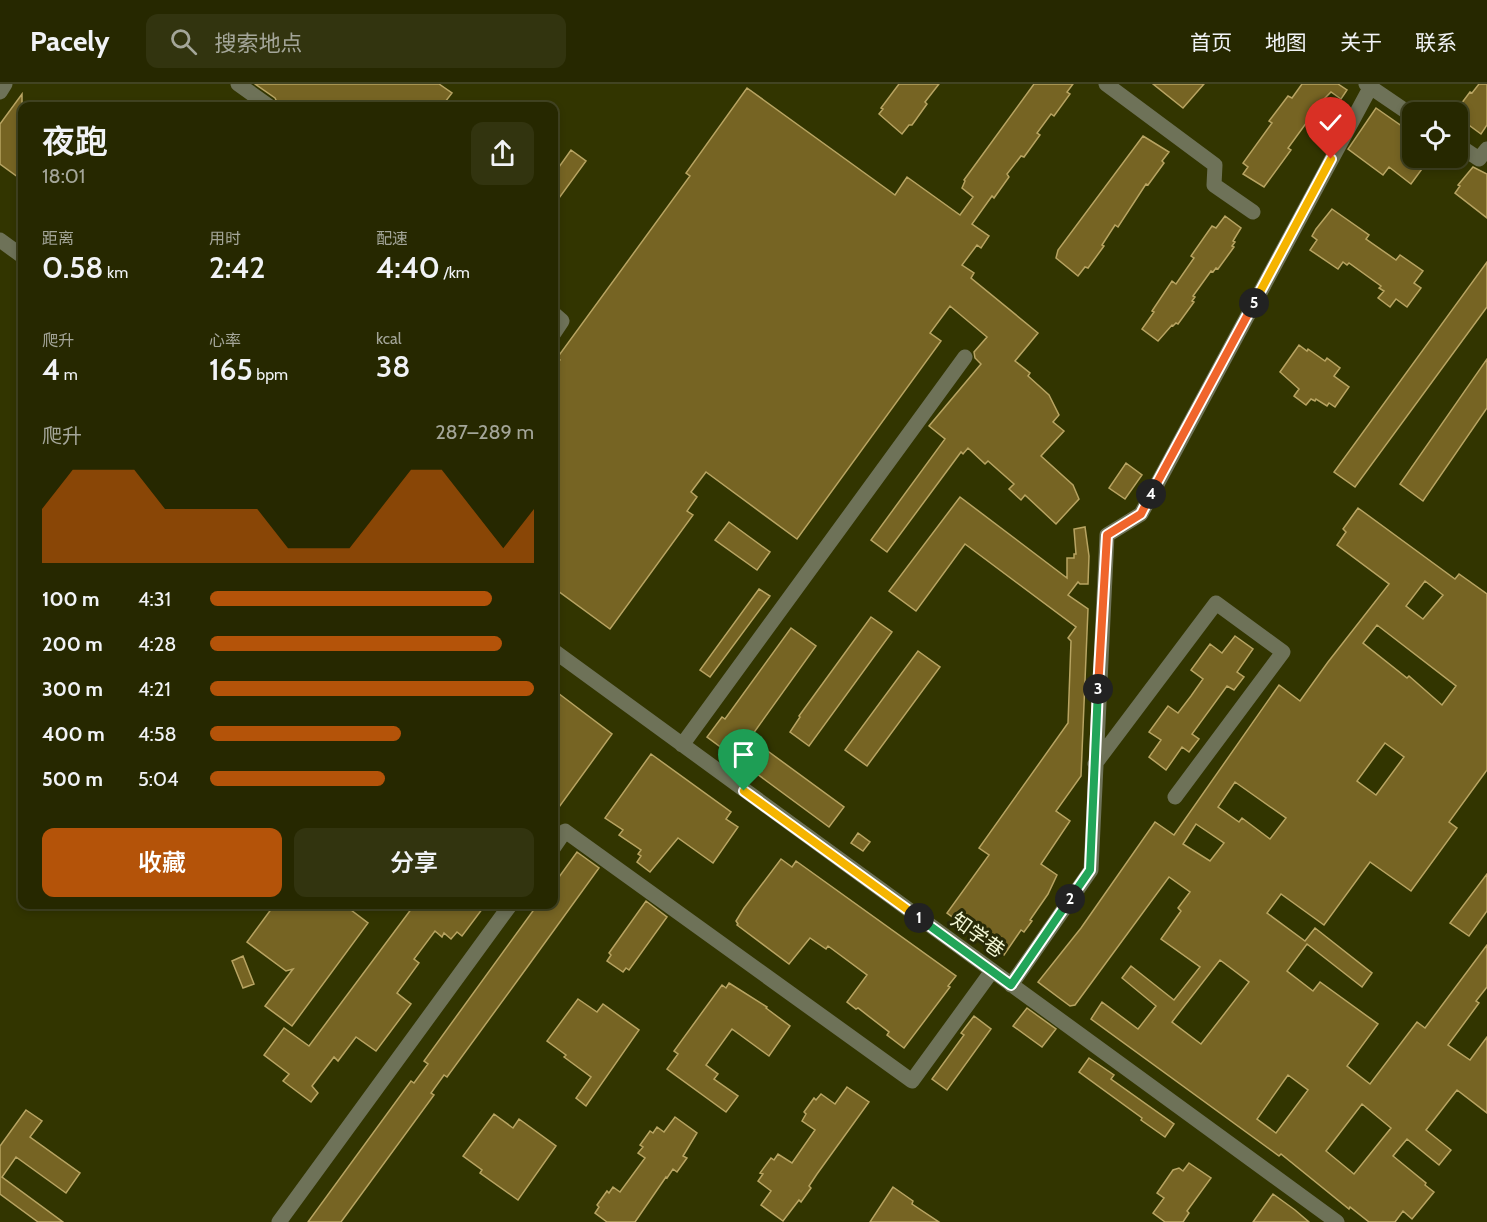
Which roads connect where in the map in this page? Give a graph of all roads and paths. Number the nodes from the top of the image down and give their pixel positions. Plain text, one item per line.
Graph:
1 (6, 84) edge
2 (238, 84) edge
3 (1106, 84) edge
4 (1368, 86) edge
5 (0, 92) edge
6 (263, 102) edge
7 (1402, 109) edge
8 (1487, 149) edge
9 (1468, 152) edge
10 (1253, 212) dead end
11 (0, 240) edge
12 (18, 253) edge
13 (965, 357) dead end
14 (558, 654) edge
15 (682, 746) junction
16 (1095, 764) junction
17 (1175, 797) dead end
18 (558, 841) edge
19 (507, 909) edge
20 (992, 971) junction
21 (1011, 985) junction
22 (279, 1222) edge
23 (1337, 1222) edge

1 - 5 street
2 - 6 street
3 - 10 street
4 - 7 street
4 - 16 street
8 - 9 street
11 - 12 street
13 - 15 street
14 - 15 street, 知学巷
15 - 20 street, 知学巷
16 - 17 street
16 - 21 street
18 - 20 street
19 - 22 street
20 - 21 street, 知学巷
21 - 23 street, 知学巷

